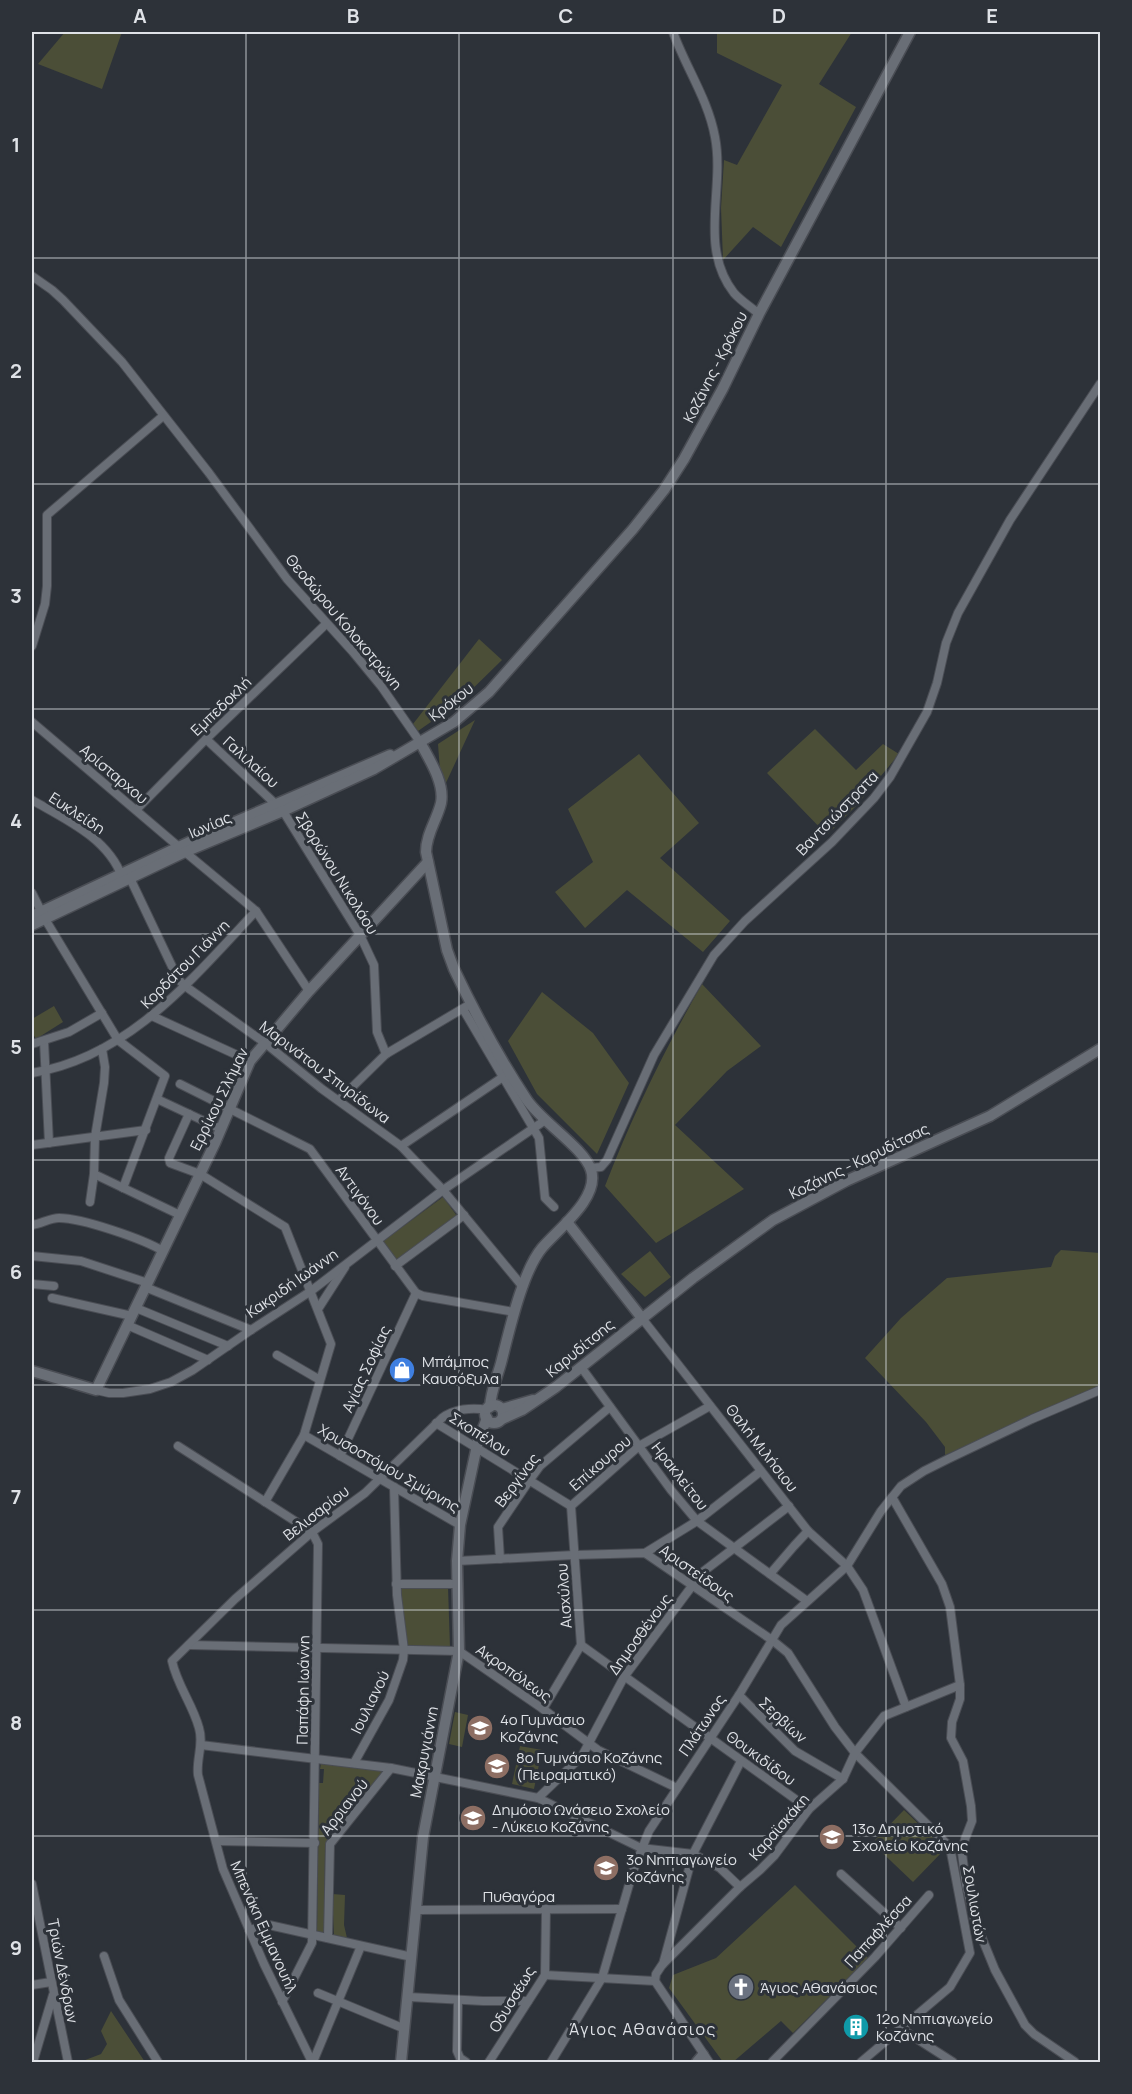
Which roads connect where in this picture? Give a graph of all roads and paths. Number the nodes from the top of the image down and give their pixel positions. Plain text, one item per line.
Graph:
1 (673, 32) edge
2 (910, 32) edge
3 (32, 276) edge
4 (759, 314) junction
5 (1101, 384) edge
6 (163, 416) junction
7 (326, 624) junction
8 (32, 646) edge
9 (498, 681) joint
10 (32, 722) edge
11 (206, 739) junction
12 (420, 742) junction
13 (32, 800) edge
14 (280, 807) junction
15 (136, 810) junction
16 (182, 849) junction
17 (428, 862) junction
18 (125, 876) junction
19 (32, 892) edge
20 (256, 911) junction
21 (39, 915) edge
22 (32, 925) edge
23 (360, 935) junction
24 (185, 986) junction
25 (309, 991) junction
26 (468, 1006) junction
27 (102, 1013) junction
28 (152, 1016) junction
29 (118, 1040) junction
30 (44, 1041) junction
31 (265, 1043) junction
32 (32, 1044) edge
33 (102, 1048) junction
34 (1101, 1049) edge
35 (386, 1054) junction
36 (250, 1061) junction
37 (46, 1070) junction
38 (32, 1073) edge
39 (503, 1077) junction
40 (180, 1084) dead end
41 (157, 1099) junction
42 (339, 1100) junction
43 (230, 1108) junction
44 (189, 1114) junction
45 (544, 1121) junction
46 (220, 1129) junction
47 (532, 1129) junction
48 (146, 1130) junction
49 (95, 1137) junction
50 (49, 1143) junction
51 (32, 1145) edge
52 (401, 1146) junction
53 (590, 1168) junction
54 (94, 1174) junction
55 (200, 1174) junction
56 (123, 1188) junction
57 (443, 1190) junction
58 (90, 1202) dead end
59 (554, 1207) dead end
60 (180, 1215) junction
61 (464, 1215) junction
62 (567, 1222) junction
63 (32, 1225) edge
64 (376, 1240) junction
65 (163, 1251) junction
66 (32, 1256) edge
67 (349, 1261) junction
68 (395, 1266) junction
69 (32, 1284) edge
70 (147, 1285) junction
71 (54, 1286) dead end
72 (523, 1287) junction
73 (311, 1291) junction
74 (416, 1293) junction
75 (52, 1298) dead end
76 (318, 1309) junction
77 (514, 1312) junction
78 (132, 1316) junction
79 (641, 1317) junction
80 (251, 1330) junction
81 (228, 1346) junction
82 (278, 1355) dead end
83 (208, 1360) junction
84 (581, 1367) junction
85 (32, 1371) edge
86 (320, 1380) junction
87 (96, 1390) junction
88 (1101, 1390) edge
89 (710, 1406) junction
90 (610, 1407) junction
91 (494, 1413) junction
92 (436, 1423) junction
93 (304, 1435) junction
94 (178, 1446) dead end
95 (639, 1446) junction
96 (478, 1449) junction
97 (340, 1456) junction
98 (761, 1471) junction
99 (380, 1479) junction
100 (529, 1481) junction
101 (394, 1487) junction
102 (892, 1497) junction
103 (265, 1502) junction
104 (571, 1506) junction
105 (789, 1506) junction
106 (697, 1521) junction
107 (460, 1525) junction
108 (808, 1531) junction
109 (312, 1532) junction
110 (735, 1548) junction
111 (645, 1553) junction
112 (574, 1555) junction
113 (500, 1559) junction
114 (457, 1561) junction
115 (847, 1566) junction
116 (770, 1574) junction
117 (396, 1584) junction
118 (458, 1584) junction
119 (691, 1586) junction
120 (807, 1601) junction
121 (772, 1640) junction
122 (581, 1645) junction
123 (189, 1646) junction
124 (317, 1648) junction
125 (404, 1650) junction
126 (459, 1651) junction
127 (172, 1661) joint
128 (624, 1677) junction
129 (960, 1685) junction
130 (739, 1695) junction
131 (906, 1707) junction
132 (543, 1709) junction
133 (710, 1738) junction
134 (588, 1743) junction
135 (201, 1745) junction
136 (855, 1753) junction
137 (316, 1758) junction
138 (741, 1761) junction
139 (354, 1763) junction
140 (392, 1768) junction
141 (434, 1775) junction
142 (843, 1779) junction
143 (677, 1788) junction
144 (538, 1798) junction
145 (809, 1809) junction
146 (965, 1839) junction
147 (216, 1841) junction
148 (315, 1844) junction
149 (950, 1847) junction
150 (641, 1848) junction
151 (693, 1854) junction
152 (841, 1874) dead end
153 (32, 1884) edge
154 (740, 1887) junction
155 (929, 1895) dead end
156 (546, 1909) junction
157 (622, 1909) junction
158 (417, 1910) junction
159 (901, 1928) junction
160 (249, 1930) junction
161 (671, 1932) junction
162 (312, 1935) junction
163 (328, 1938) junction
164 (682, 1945) junction
165 (362, 1946) junction
166 (104, 1956) dead end
167 (412, 1958) junction
168 (662, 1965) junction
169 (545, 1975) junction
170 (602, 1978) junction
171 (655, 1981) junction
172 (51, 1982) junction
173 (32, 1985) edge
174 (53, 1992) junction
175 (318, 1993) dead end
176 (409, 1998) junction
177 (458, 2000) junction
178 (338, 2001) junction
179 (528, 2001) junction
180 (282, 2002) junction
181 (900, 2028) junction
182 (405, 2029) junction
183 (703, 2060) edge
184 (33, 2062) edge
185 (68, 2062) edge
186 (158, 2062) edge
187 (313, 2062) edge
188 (401, 2062) edge
189 (466, 2062) edge
190 (489, 2062) edge
191 (551, 2062) edge
192 (772, 2062) edge
193 (861, 2062) edge
194 (953, 2062) edge
195 (1075, 2062) edge

1 - 4 street
2 - 4 street, Κοζάνης - Κρόκου
3 - 6 street, Θεοδώρου Κολοκοτρώνη
4 - 9 street, Κοζάνης - Κρόκου
5 - 53 street, Βαντσιώστρατα
6 - 7 street, Θεοδώρου Κολοκοτρώνη
6 - 8 street
7 - 11 street, Εμπεδοκλή
7 - 12 street, Θεοδώρου Κολοκοτρώνη
9 - 12 street, Κρόκου
10 - 15 street, Αρίσταρχου
11 - 14 street, Γαλιλαίου
11 - 15 street, Εμπεδοκλή
12 - 14 street, Ιωνίας
12 - 17 street, Θεοδώρου Κολοκοτρώνη
13 - 18 street, Ευκλείδη
14 - 16 street, Ιωνίας
14 - 23 street, Σβορώνου Νικολάου
15 - 16 street, Αρίσταρχου
16 - 18 street, Ιωνίας
16 - 20 street, Αρίσταρχου
17 - 23 street, Ερρίκου Σλήμαν
17 - 26 street, Θεοδώρου Κολοκοτρώνη
18 - 21 street, Ιωνίας
18 - 24 street, Μαρινάτου Σπυρίδωνα
19 - 21 street
20 - 24 street, Κορδάτου Γιάννη
20 - 25 street, Αρίσταρχου
21 - 22 street, Ιωνίας
21 - 27 street
23 - 25 street, Ερρίκου Σλήμαν
23 - 35 street, Σβορώνου Νικολάου
24 - 28 street, Κορδάτου Γιάννη
24 - 31 street, Μαρινάτου Σπυρίδωνα
25 - 31 street, Ερρίκου Σλήμαν
26 - 35 street
26 - 39 street
26 - 45 street, Θεοδώρου Κολοκοτρώνη
27 - 29 street
27 - 30 street
28 - 29 street, Κορδάτου Γιάννη
28 - 36 street
29 - 33 street, Κορδάτου Γιάννη
29 - 41 street
30 - 32 street
30 - 37 street
31 - 36 street, Ερρίκου Σλήμαν
31 - 42 street, Μαρινάτου Σπυρίδωνα
33 - 37 street, Κορδάτου Γιάννη
33 - 49 street
34 - 79 street, Κοζάνης - Καρυδίτσας
35 - 42 street
36 - 43 street, Ερρίκου Σλήμαν
37 - 38 street, Κορδάτου Γιάννη
37 - 50 street
39 - 47 street
39 - 52 street
40 - 43 street, Αντιγόνου
41 - 44 street
41 - 48 street
42 - 52 street, Μαρινάτου Σπυρίδωνα
43 - 46 street, Ερρίκου Σλήμαν
43 - 64 street, Αντιγόνου
44 - 46 street
44 - 55 street
45 - 47 street, Κακριδή Ιωάννη
45 - 53 street, Θεοδώρου Κολοκοτρώνη
46 - 55 street, Ερρίκου Σλήμαν
47 - 57 street, Κακριδή Ιωάννη
47 - 59 street
48 - 49 street
48 - 56 street
49 - 50 street
49 - 54 street
50 - 51 street
52 - 57 street, Μαρινάτου Σπυρίδωνα
53 - 62 street
54 - 56 street
54 - 58 street
55 - 60 street, Ερρίκου Σλήμαν
55 - 73 street
56 - 60 street
57 - 61 street, Μαρινάτου Σπυρίδωνα
57 - 64 street, Κακριδή Ιωάννη
60 - 65 street, Ερρίκου Σλήμαν
61 - 68 street
61 - 72 street, Μαρινάτου Σπυρίδωνα
62 - 72 street, Μακρυγιάννη
62 - 79 street, Θαλή Μιλήσιου
63 - 65 street
64 - 67 street, Κακριδή Ιωάννη
64 - 68 street, Αντιγόνου
65 - 70 street, Ερρίκου Σλήμαν
66 - 70 street
67 - 73 street, Κακριδή Ιωάννη
67 - 76 street
68 - 74 street, Αντιγόνου
69 - 71 street
70 - 78 street, Ερρίκου Σλήμαν
70 - 80 street
72 - 77 street, Μακρυγιάννη
73 - 76 street
73 - 80 street, Κακριδή Ιωάννη
74 - 77 street
74 - 97 street, Αγίας Σοφίας
75 - 78 street
76 - 86 street
77 - 91 street, Μακρυγιάννη
78 - 81 street
78 - 83 street
78 - 87 street, Ερρίκου Σλήμαν
79 - 84 street, Καρυδίτσης
79 - 89 street, Θαλή Μιλήσιου
80 - 81 street, Κακριδή Ιωάννη
81 - 83 street, Κακριδή Ιωάννη
82 - 86 street
83 - 87 street, Κακριδή Ιωάννη
84 - 90 street, Ηρακλείτου
84 - 91 street, Καρυδίτσης
85 - 87 street, Κακριδή Ιωάννη
86 - 93 street
88 - 102 street, Πλάτωνος
89 - 95 street, Επίκουρου
89 - 98 street, Θαλή Μιλήσιου
90 - 95 street, Ηρακλείτου
90 - 100 street, Βεργίνας
91 - 92 street, Βελισαρίου
91 - 96 street, Μακρυγιάννη
92 - 96 street, Σκοπέλου
92 - 99 street, Βελισαρίου
93 - 97 street, Χρυσοστόμου Σμύρνης
93 - 103 street
94 - 103 street
95 - 104 street, Επίκουρου
95 - 106 street, Ηρακλείτου
96 - 100 street, Σκοπέλου
96 - 107 street, Μακρυγιάννη
97 - 99 street, Χρυσοστόμου Σμύρνης
98 - 105 street, Θαλή Μιλήσιου
98 - 106 street
99 - 101 street, Χρυσοστόμου Σμύρνης
99 - 109 street, Βελισαρίου
100 - 104 street, Σκοπέλου
100 - 113 street, Βεργίνας
101 - 107 street, Χρυσοστόμου Σμύρνης
101 - 117 street
102 - 115 street, Πλάτωνος
102 - 129 street
103 - 109 street
104 - 112 street, Αισχύλου
105 - 108 street, Θαλή Μιλήσιου
105 - 110 street, Δημοσθένους
106 - 110 street, Ηρακλείτου
106 - 111 street
107 - 114 street, Μακρυγιάννη
108 - 115 street, Θαλή Μιλήσιου
108 - 116 street
109 - 123 street, Βελισαρίου
109 - 124 street, Παπάφη Ιωάννη
110 - 116 street, Ηρακλείτου
110 - 119 street, Δημοσθένους
111 - 112 street, Αριστείδους
111 - 119 street, Αριστείδους
112 - 113 street, Αριστείδους
112 - 122 street, Αισχύλου
113 - 114 street, Αριστείδους
114 - 118 street, Μακρυγιάννη
115 - 120 street, Πλάτωνος
115 - 131 street, Θαλή Μιλήσιου
116 - 120 street, Ηρακλείτου
117 - 118 street
117 - 125 street
118 - 126 street, Μακρυγιάννη
119 - 121 street, Αριστείδους
119 - 128 street, Δημοσθένους
120 - 121 street, Πλάτωνος
121 - 130 street, Πλάτωνος
121 - 136 street, Αριστείδους
122 - 128 street, Θουκιδίδου
122 - 132 street, Αισχύλου
123 - 124 street
123 - 127 street, Βελισαρίου
124 - 125 street
124 - 137 street, Παπάφη Ιωάννη
125 - 126 street
125 - 139 street, Ιουλιανού
126 - 132 street, Ακροπόλεως
126 - 141 street, Μακρυγιάννη
127 - 135 street, Μπενάκη Εμμανουήλ
128 - 133 street, Θουκιδίδου
128 - 134 street, Δημοσθένους
129 - 131 street, Καραϊσκάκη
129 - 146 street
130 - 133 street, Πλάτωνος
130 - 142 street, Σερβίων
131 - 136 street, Καραϊσκάκη
132 - 134 street, Ακροπόλεως
133 - 138 street, Θουκιδίδου
133 - 143 street, Πλάτωνος
134 - 143 street, Ακροπόλεως
134 - 144 street, Δημοσθένους
135 - 137 street
135 - 147 street, Μπενάκη Εμμανουήλ
136 - 142 street, Καραϊσκάκη
136 - 149 street, Σουλιωτών
137 - 139 street
137 - 148 street, Παπάφη Ιωάννη
138 - 145 street, Θουκιδίδου
138 - 151 street
139 - 140 street
140 - 141 street
140 - 163 street, Αρριανού
141 - 144 street
141 - 158 street, Μακρυγιάννη
142 - 145 street, Καραϊσκάκη
143 - 150 street, Πλάτωνος
144 - 150 street
145 - 154 street, Καραϊσκάκη
146 - 149 street
146 - 195 street
147 - 148 street
147 - 160 street, Μπενάκη Εμμανουήλ
148 - 162 street, Παπάφη Ιωάννη
149 - 181 street, Σουλιωτών
150 - 151 street
150 - 157 street, Πλάτωνος
151 - 154 street
151 - 161 street
152 - 159 street
153 - 172 street, Τριών Δένδρων
154 - 164 street, Καραϊσκάκη
155 - 159 street, Παπαφλέσσα
156 - 157 street, Πυθαγόρα
156 - 158 street, Πυθαγόρα
156 - 169 street, Οδυσσέως
157 - 170 street, Πλάτωνος
158 - 167 street, Μακρυγιάννη
159 - 192 street, Παπαφλέσσα
160 - 162 street
160 - 180 street, Μπενάκη Εμμανουήλ
161 - 164 street
161 - 168 street
162 - 163 street
162 - 180 street, Παπάφη Ιωάννη
163 - 165 street
164 - 168 street, Καραϊσκάκη
165 - 167 street
165 - 178 street
166 - 186 street
167 - 176 street, Μακρυγιάννη
168 - 171 street, Καραϊσκάκη
169 - 170 street
169 - 179 street, Οδυσσέως
170 - 171 street
170 - 191 street, Πλάτωνος
171 - 183 street
172 - 173 street
172 - 174 street, Τριών Δένδρων
174 - 184 street
174 - 185 street, Τριών Δένδρων
175 - 178 street
176 - 177 street
176 - 182 street, Μακρυγιάννη
177 - 179 street
177 - 189 street
178 - 182 street
178 - 187 street
179 - 190 street, Οδυσσέως
180 - 187 street, Μπενάκη Εμμανουήλ
181 - 193 street
181 - 194 street
182 - 188 street, Μακρυγιάννη

